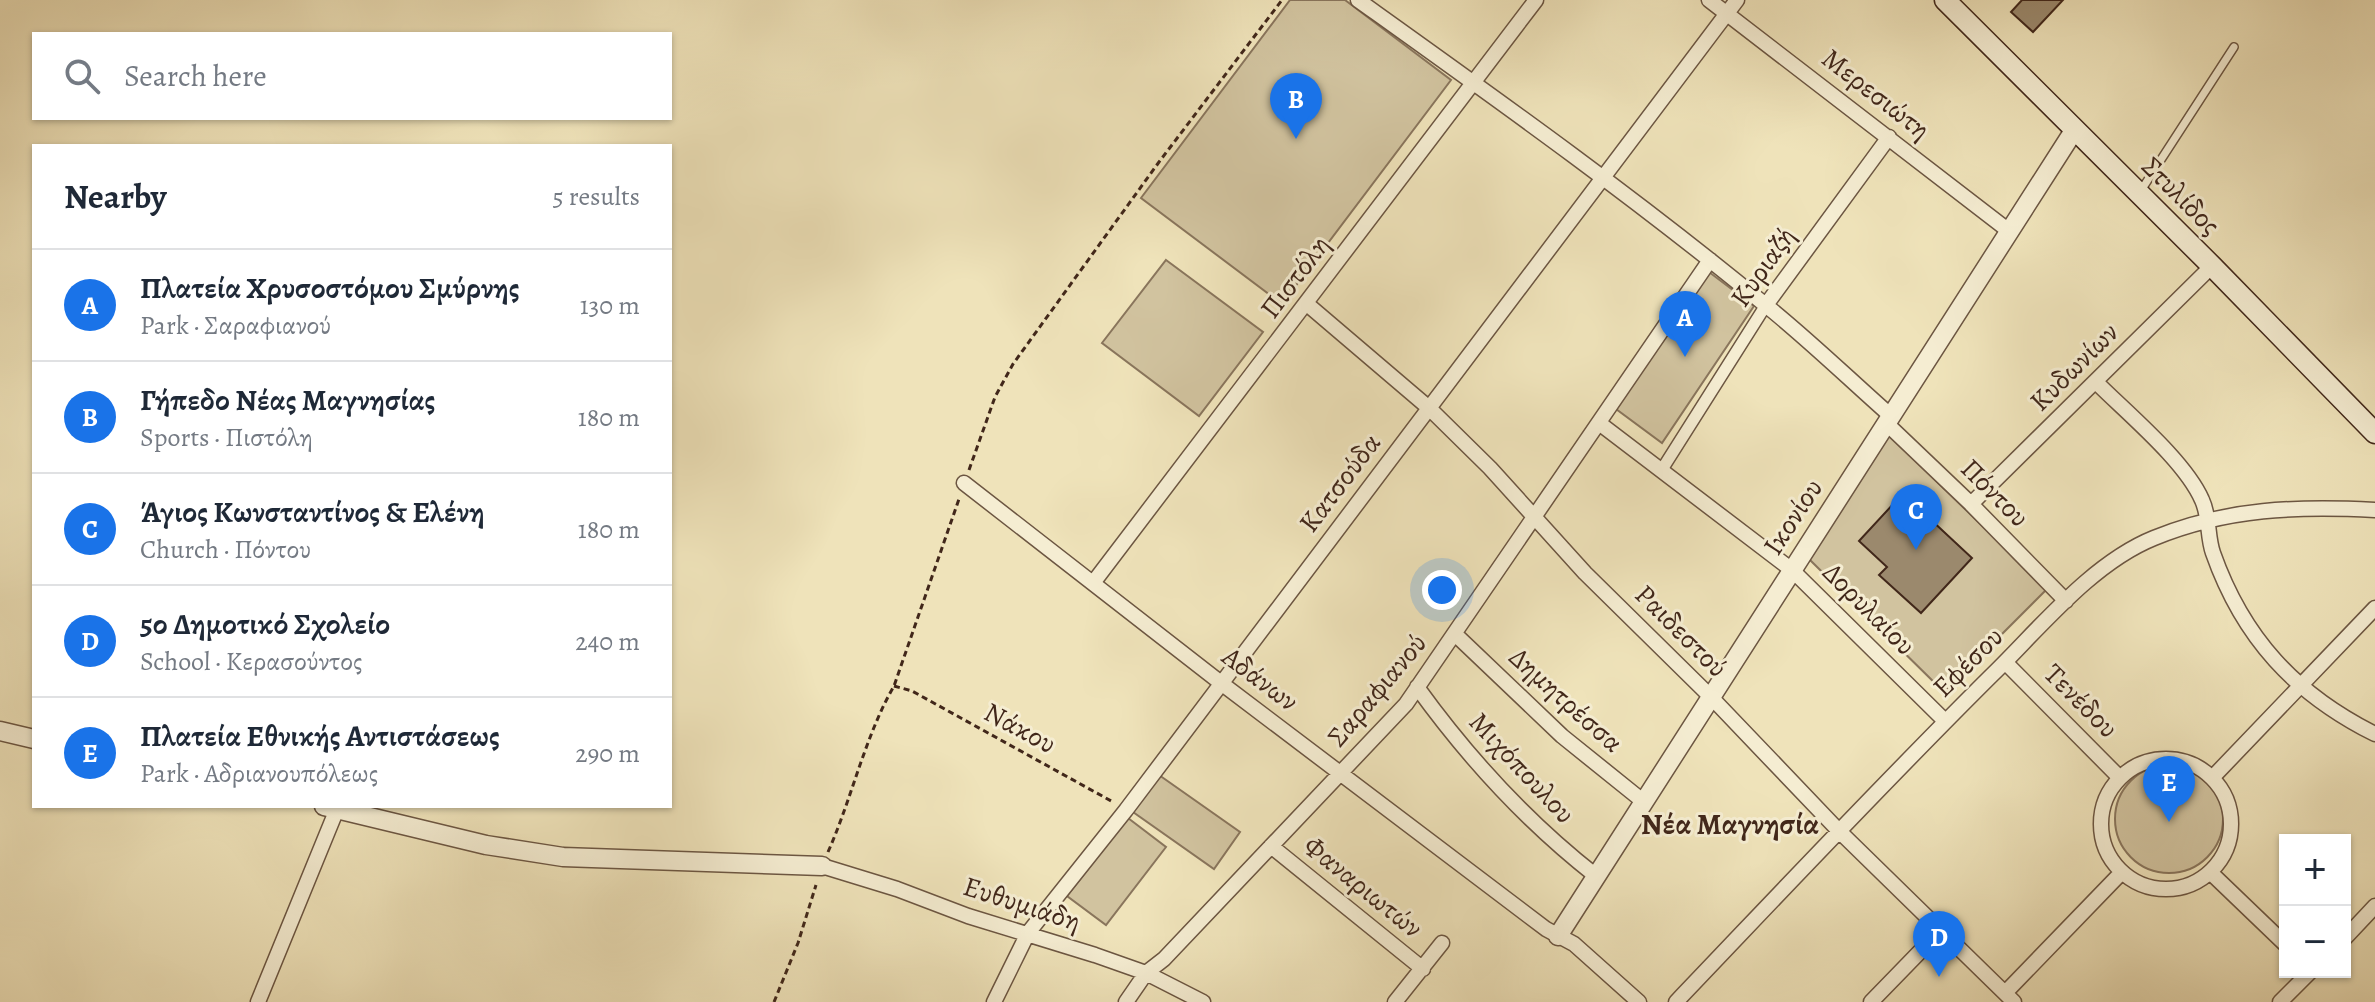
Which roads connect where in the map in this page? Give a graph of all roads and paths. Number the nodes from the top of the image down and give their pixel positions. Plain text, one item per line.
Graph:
1 (1282, 0) edge
2 (1358, 0) edge
3 (1536, 0) edge
4 (1709, 0) edge
5 (1737, 0) edge
6 (1945, 0) edge
7 (1727, 13) junction
8 (2234, 47) dead end
9 (1475, 83) junction
10 (2075, 129) junction
11 (1889, 137) junction
12 (1603, 177) junction
13 (2139, 194) junction
14 (2009, 231) junction
15 (1710, 260) junction
16 (2212, 266) junction
17 (1307, 304) junction
18 (1766, 305) junction
19 (2097, 383) junction
20 (1429, 408) junction
21 (1888, 420) junction
22 (1599, 423) junction
23 (2375, 433) edge
24 (1661, 471) junction
25 (964, 483) junction
26 (1971, 504) junction
27 (2375, 510) edge
28 (1533, 516) junction
29 (2207, 519) junction
30 (1792, 570) junction
31 (1093, 583) junction
32 (2066, 601) junction
33 (2375, 608) edge
34 (1456, 635) junction
35 (2005, 662) junction
36 (1221, 683) junction
37 (894, 686) junction
38 (1417, 687) junction
39 (2301, 687) junction
40 (1711, 697) junction
41 (1945, 721) junction
42 (0, 731) edge
43 (2375, 734) edge
44 (32, 739) edge
45 (1341, 774) junction
46 (2120, 778) junction
47 (2212, 778) junction
48 (1644, 802) junction
49 (331, 808) edge
50 (1126, 810) junction
51 (1839, 831) junction
52 (1271, 846) junction
53 (822, 866) junction
54 (2122, 872) junction
55 (2210, 872) junction
56 (1596, 876) junction
57 (2375, 906) edge
58 (1940, 931) junction
59 (2351, 932) edge
60 (1028, 933) junction
61 (1558, 936) junction
62 (2279, 938) edge
63 (1442, 943) dead end
64 (1423, 969) junction
65 (1146, 973) junction
66 (2304, 978) edge
67 (2010, 998) edge
68 (1637, 1001) edge
69 (258, 1002) edge
70 (774, 1002) edge
71 (994, 1002) edge
72 (1126, 1002) edge
73 (1203, 1002) edge
74 (1395, 1002) edge
75 (1676, 1002) edge
76 (1871, 1002) edge
77 (2280, 1002) edge

1 - 25 path
2 - 9 street, Πόντου
3 - 9 street, Πιστόλη
4 - 7 street, Μερεσιώτη
5 - 7 street, Κατσούδα
6 - 10 main road, Στυλίδος
7 - 11 street, Μερεσιώτη
7 - 12 street, Κατσούδα
8 - 13 lane
9 - 12 street, Πόντου
9 - 17 street, Πιστόλη
10 - 13 main road, Στυλίδος
10 - 14 street, Ικονίου
11 - 14 street, Μερεσιώτη
11 - 18 street, Κυριαζή
12 - 15 street, Πόντου
12 - 20 street, Κατσούδα
13 - 16 main road, Στυλίδος
14 - 21 street, Ικονίου
15 - 18 street, Πόντου
15 - 22 street, Σαραφιανού
16 - 19 street, Κυδωνίων
16 - 23 main road, Στυλίδος
17 - 20 street, Ραιδεστού
17 - 31 street, Πιστόλη
18 - 21 street, Πόντου
18 - 24 street, Κυριαζή
19 - 26 street, Κυδωνίων
19 - 29 street
20 - 28 street, Ραιδεστού
20 - 36 street, Κατσούδα
21 - 26 street, Πόντου
21 - 30 street, Ικονίου
22 - 24 street, Δορυλαίου
22 - 28 street, Σαραφιανού
24 - 30 street, Δορυλαίου
25 - 31 street, Αδάνων
25 - 37 path
26 - 32 street, Πόντου
27 - 29 street, Εφέσου
28 - 34 street, Σαραφιανού
28 - 40 street, Ραιδεστού
29 - 32 street, Εφέσου
29 - 39 street
30 - 40 street, Ικονίου
30 - 41 street, Δορυλαίου
31 - 36 street, Αδάνων
32 - 35 street, Εφέσου
33 - 39 street
34 - 38 street, Σαραφιανού
34 - 48 street, Δημητρέσσα
35 - 41 street, Εφέσου
35 - 46 street, Τενέδου
36 - 45 street, Αδάνων
36 - 50 street, Κατσούδα
37 - 50 path, Νάκου
37 - 53 path
38 - 45 street, Σαραφιανού
38 - 56 street, Μιχόπουλου
39 - 43 street
39 - 47 street
40 - 48 street, Ικονίου
40 - 51 street, Ραιδεστού
41 - 51 street, Εφέσου
42 - 44 street
45 - 52 street, Σαραφιανού
45 - 61 street, Αδάνων
46 - 47 street
46 - 54 street
47 - 55 street
48 - 56 street, Ικονίου
49 - 53 street
49 - 69 street
50 - 60 street, Κατσούδα
51 - 58 street, Ραιδεστού
51 - 75 street, Εφέσου
52 - 64 street, Φαναριωτών
52 - 65 street, Σαραφιανού
53 - 60 street, Ευθυμιάδη
53 - 70 path
54 - 55 street
54 - 67 street
55 - 62 street
56 - 61 street, Ικονίου
57 - 59 street
58 - 67 street, Ραιδεστού
58 - 76 street
60 - 65 street, Ευθυμιάδη
60 - 71 street, Κατσούδα
61 - 68 street, Αδάνων
63 - 64 street
64 - 74 street
65 - 72 street, Σαραφιανού
65 - 73 street, Ευθυμιάδη
66 - 77 street

